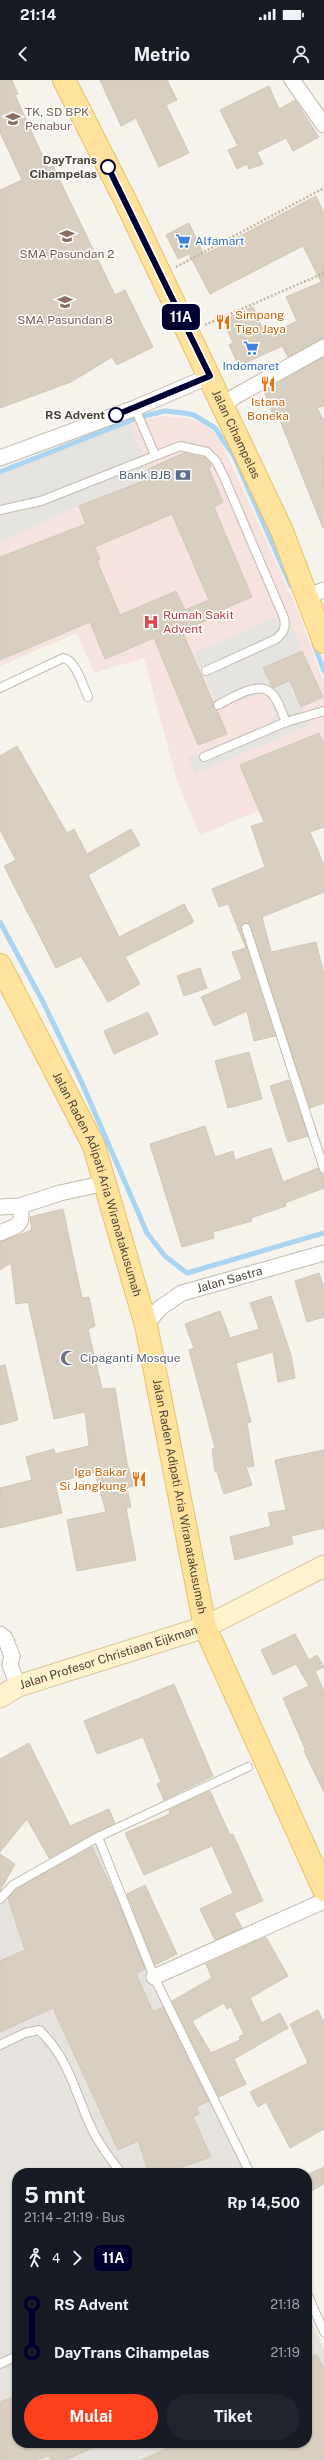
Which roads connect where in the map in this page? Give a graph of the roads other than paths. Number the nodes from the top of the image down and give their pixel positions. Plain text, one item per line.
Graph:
1 (64, 80) edge
2 (292, 80) edge
3 (324, 125) edge
4 (324, 347) edge
5 (210, 376) junction
6 (223, 406) junction
7 (135, 408) junction
8 (155, 455) junction
9 (0, 458) edge
10 (0, 510) edge
11 (316, 593) edge
12 (324, 642) edge
13 (206, 670) dead end
14 (0, 688) edge
15 (88, 697) dead end
16 (218, 705) dead end
17 (324, 711) edge
18 (286, 722) junction
19 (204, 757) dead end
20 (246, 928) dead end
21 (0, 965) edge
22 (324, 1169) edge
23 (106, 1183) junction
24 (20, 1206) junction
25 (0, 1207) edge
26 (0, 1233) edge
27 (324, 1253) edge
28 (146, 1325) junction
29 (324, 1566) edge
30 (205, 1627) junction
31 (0, 1634) edge
32 (11, 1670) edge
33 (0, 1696) edge
34 (248, 1767) dead end
35 (98, 1837) junction
36 (324, 1890) edge
37 (0, 1899) edge
38 (324, 1901) edge
39 (154, 1977) junction
40 (1, 2042) edge
41 (118, 2168) edge
42 (248, 2168) edge
43 (312, 2304) edge
44 (324, 2332) edge
45 (12, 2358) edge
46 (0, 2364) edge

1 - 5 main road, Jalan Cihampelas
2 - 3 street
4 - 6 street
5 - 6 main road, Jalan Cihampelas
5 - 7 street
6 - 11 main road, Jalan Cihampelas
7 - 8 lane
7 - 9 street
8 - 10 lane
8 - 13 lane
11 - 12 main road, Jalan Cihampelas
14 - 15 lane
16 - 18 lane
17 - 18 lane
18 - 19 lane
20 - 22 lane
21 - 23 main road, Jalan Raden Adipati Aria Wiranatakusumah
23 - 24 street
23 - 28 main road, Jalan Raden Adipati Aria Wiranatakusumah
24 - 25 street
24 - 26 street
27 - 28 street, Jalan Sastra
28 - 30 main road, Jalan Raden Adipati Aria Wiranatakusumah
29 - 30 main road, Jalan Profesor Christiaan Eijkman
30 - 32 main road, Jalan Profesor Christiaan Eijkman
30 - 36 main road, Jalan Raden Adipati Aria Wiranatakusumah
31 - 32 street
32 - 33 main road, Jalan Profesor Christiaan Eijkman
34 - 35 lane
35 - 37 lane
35 - 39 lane
38 - 39 street
39 - 42 lane
40 - 41 lane
43 - 44 lane
45 - 46 lane

